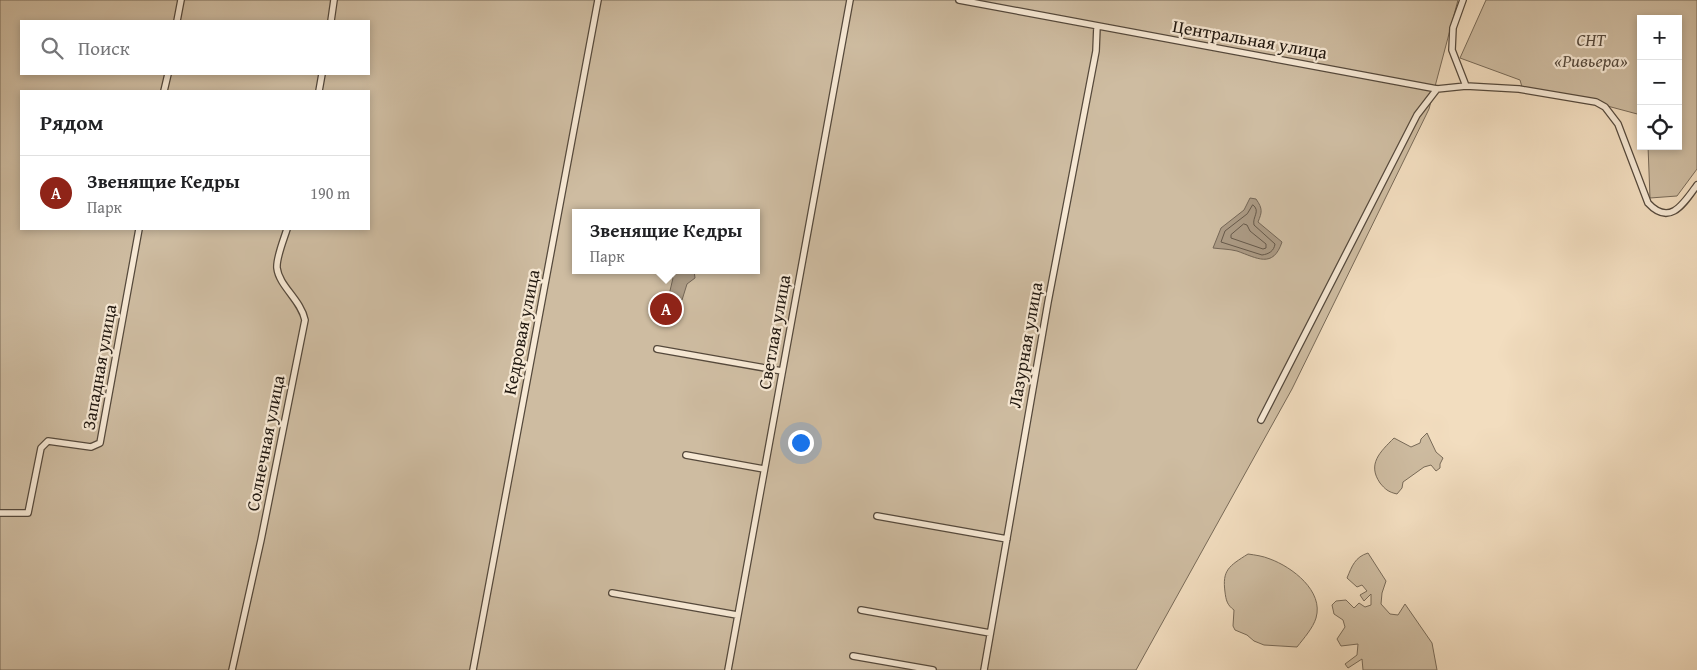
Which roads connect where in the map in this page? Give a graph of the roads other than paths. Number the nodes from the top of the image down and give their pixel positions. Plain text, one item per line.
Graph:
1 (181, 0) edge
2 (334, 0) edge
3 (598, 0) edge
4 (850, 0) edge
5 (959, 0) edge
6 (1463, 0) edge
7 (177, 20) edge
8 (331, 20) edge
9 (1097, 26) junction
10 (168, 75) edge
11 (322, 75) edge
12 (1466, 86) junction
13 (1437, 89) junction
14 (164, 90) edge
15 (319, 90) edge
16 (1697, 184) edge
17 (139, 230) edge
18 (287, 230) edge
19 (658, 349) dead end
20 (782, 371) junction
21 (1261, 420) dead end
22 (686, 455) dead end
23 (764, 469) junction
24 (0, 513) edge
25 (877, 516) dead end
26 (1007, 539) junction
27 (612, 593) dead end
28 (862, 610) dead end
29 (737, 615) junction
30 (990, 633) junction
31 (853, 656) dead end
32 (232, 670) edge
33 (473, 670) edge
34 (728, 670) edge
35 (933, 670) edge
36 (984, 670) edge

1 - 7 street
2 - 8 street
3 - 33 street, Кедровая улица
4 - 20 street, Светлая улица
5 - 9 street, Центральная улица
6 - 12 street
9 - 13 street, Центральная улица
9 - 26 street, Лазурная улица
10 - 14 street
11 - 15 street
12 - 13 street, Центральная улица
12 - 16 street, Центральная улица
13 - 21 street
17 - 24 street, Западная улица
18 - 32 street, Солнечная улица
19 - 20 street
20 - 23 street, Светлая улица
22 - 23 street
23 - 29 street, Светлая улица
25 - 26 street
26 - 30 street, Лазурная улица
27 - 29 street
28 - 30 street
29 - 34 street, Светлая улица
30 - 36 street, Лазурная улица
31 - 35 street

